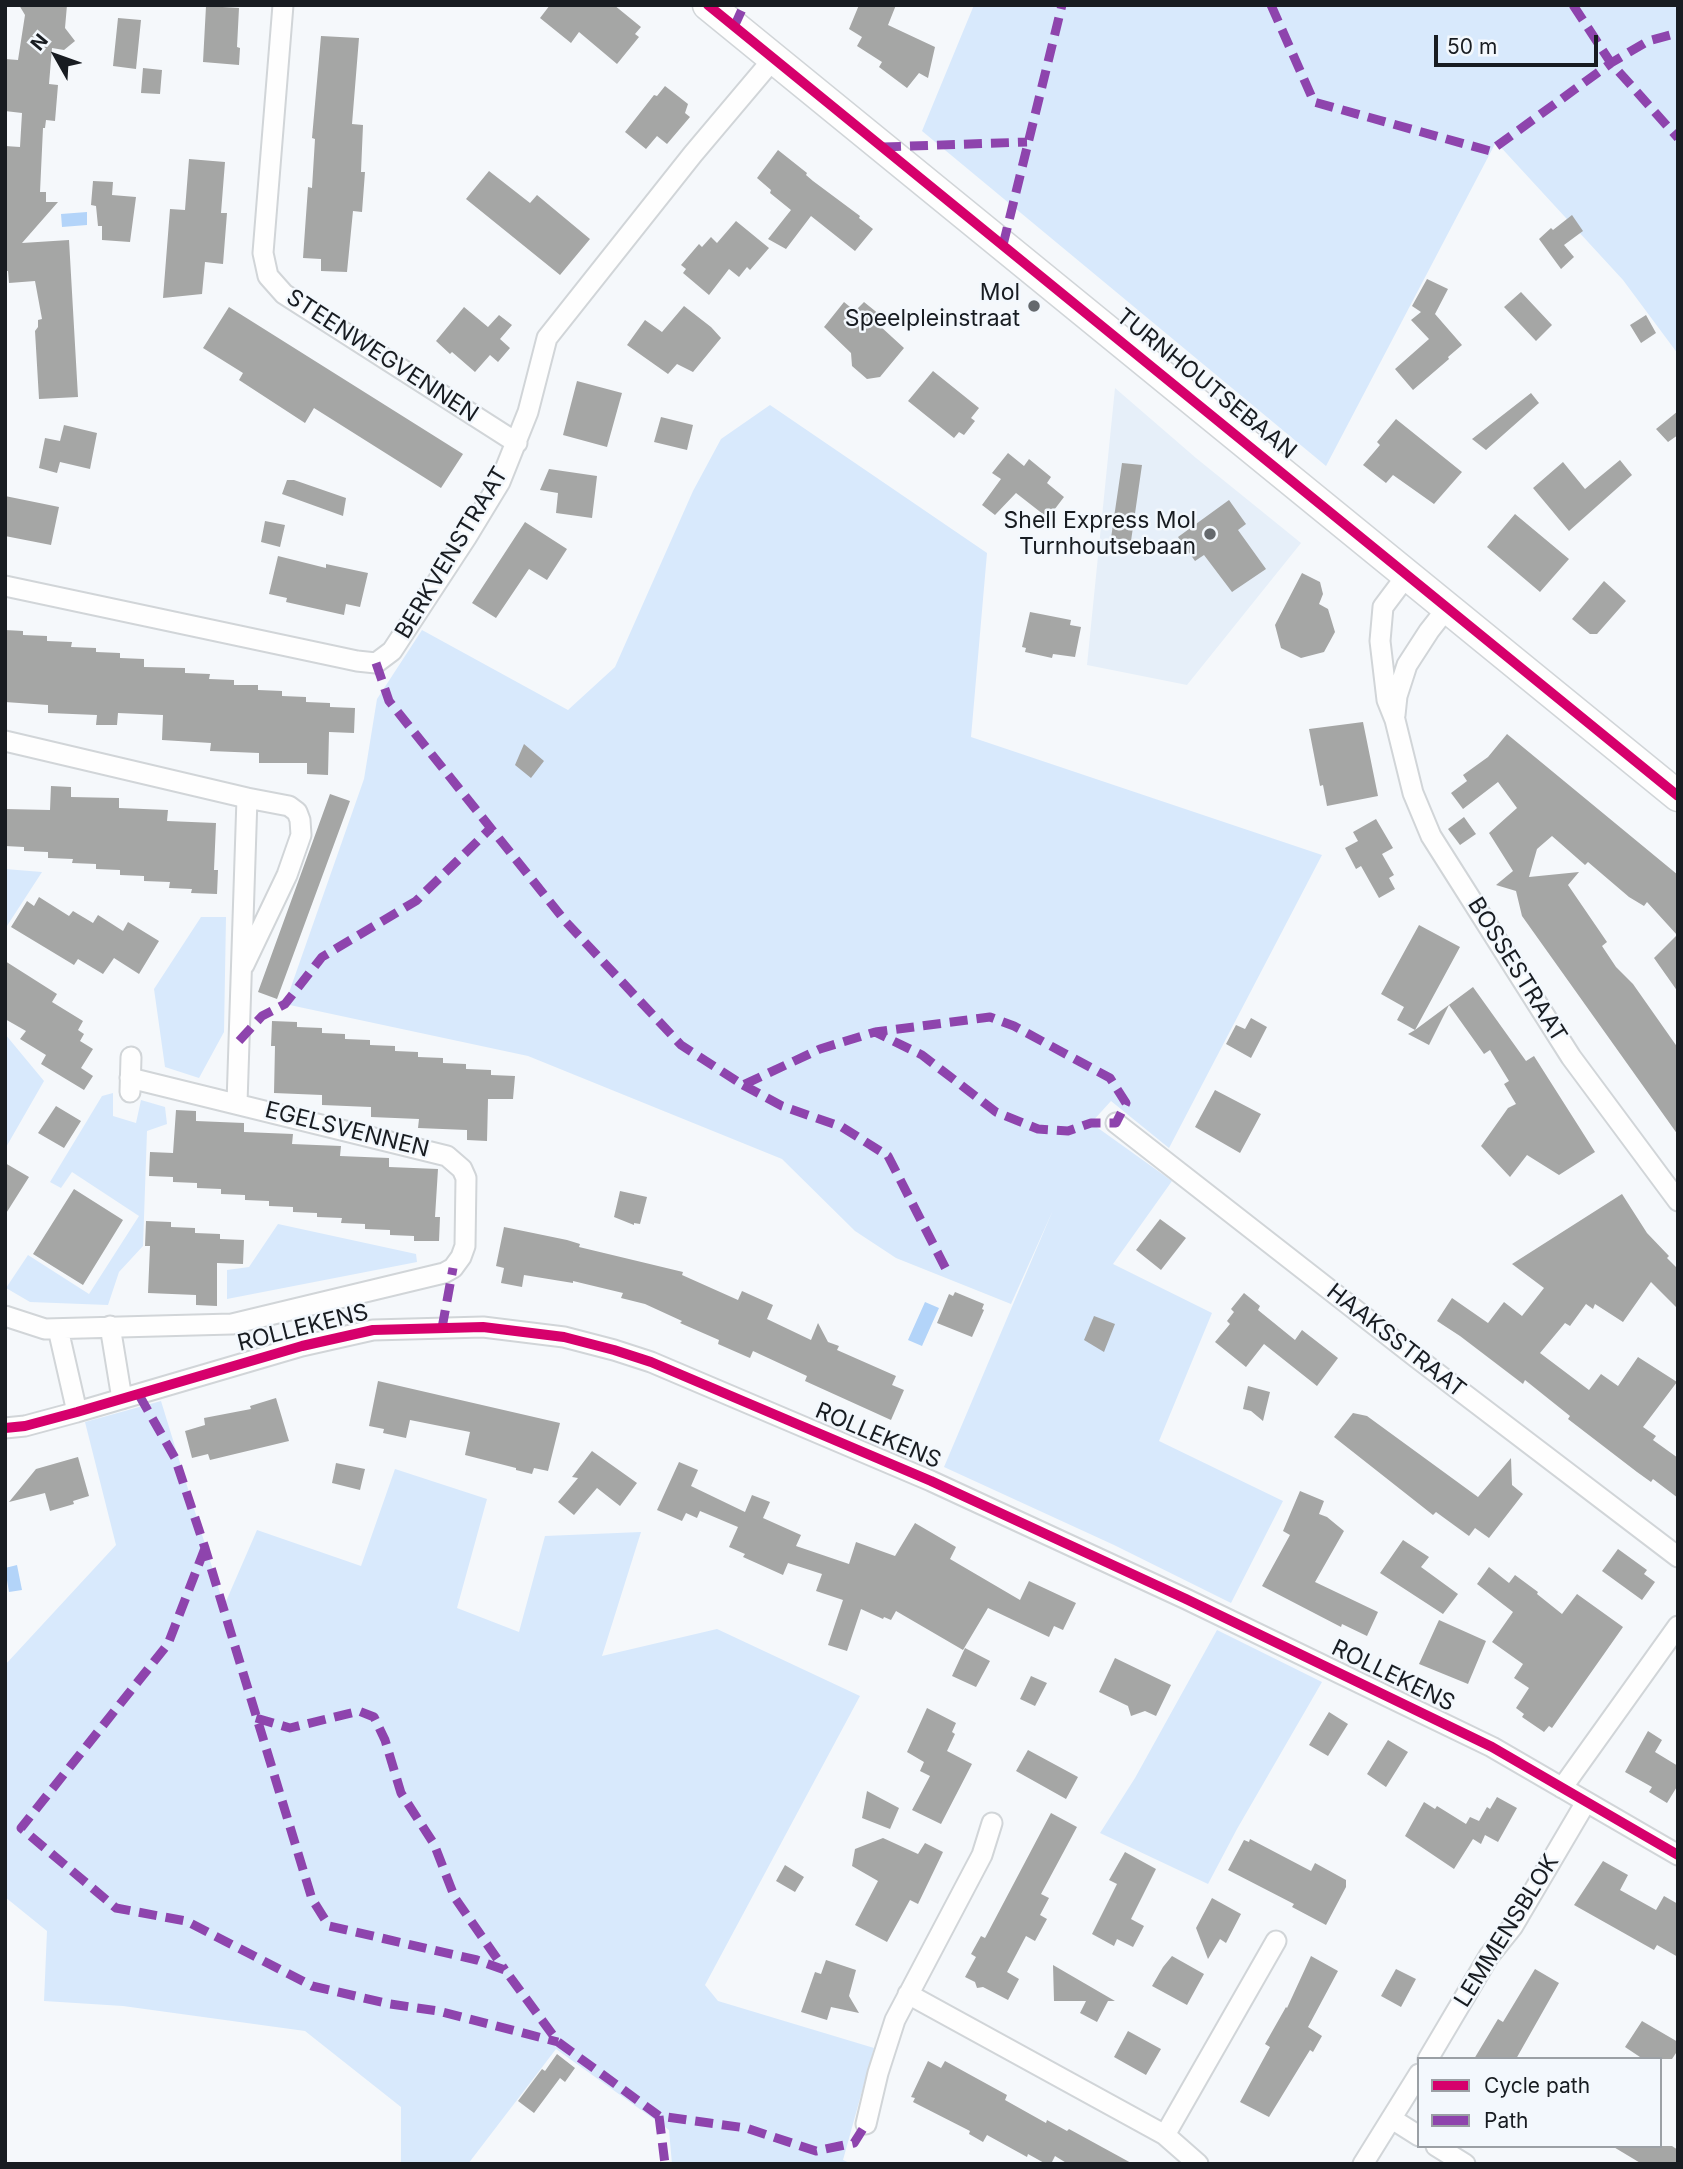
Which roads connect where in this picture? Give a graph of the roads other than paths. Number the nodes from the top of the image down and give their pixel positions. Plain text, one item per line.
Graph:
1 (283, 5) edge
2 (708, 5) edge
3 (774, 58) junction
4 (517, 443) junction
5 (1408, 575) junction
6 (5, 586) edge
7 (1447, 608) junction
8 (1395, 720) junction
9 (5, 741) edge
10 (1678, 796) edge
11 (247, 798) junction
12 (240, 972) junction
13 (131, 1057) dead end
14 (237, 1103) junction
15 (1116, 1123) dead end
16 (1678, 1201) edge
17 (5, 1316) edge
18 (110, 1326) junction
19 (58, 1329) junction
20 (122, 1399) junction
21 (77, 1412) junction
22 (5, 1428) edge
23 (1678, 1557) edge
24 (1678, 1626) edge
25 (1562, 1788) junction
26 (1586, 1802) junction
27 (992, 1823) dead end
28 (1678, 1856) edge
29 (1276, 1941) dead end
30 (908, 1994) junction
31 (1429, 2057) edge
32 (1417, 2077) edge
33 (1392, 2119) junction
34 (866, 2124) dead end
35 (1165, 2135) junction
36 (1417, 2135) edge
37 (1439, 2148) edge
38 (1198, 2164) edge
39 (1363, 2164) edge
40 (1465, 2164) edge

1 - 4 street, STEENWEGVENNEN
2 - 3 main road, TURNHOUTSEBAAN
3 - 4 street, BERKVENSTRAAT
3 - 5 main road, TURNHOUTSEBAAN
4 - 6 street, BERKVENSTRAAT
5 - 7 main road, TURNHOUTSEBAAN
5 - 8 street, BOSSESTRAAT
7 - 8 street, BOSSESTRAAT
7 - 10 main road, TURNHOUTSEBAAN
8 - 16 street, BOSSESTRAAT
9 - 11 street, EGELSVENNEN
11 - 12 street, EGELSVENNEN
11 - 12 street, EGELSVENNEN
12 - 14 street, EGELSVENNEN
13 - 14 street, EGELSVENNEN
14 - 18 street, EGELSVENNEN
15 - 23 street, HAAKSSTRAAT
17 - 19 street, EGELSVENNEN
18 - 19 street, EGELSVENNEN
18 - 20 street
19 - 21 street
20 - 21 street, ROLLEKENS
20 - 25 street, ROLLEKENS
21 - 22 street, ROLLEKENS
24 - 25 street
25 - 26 street, ROLLEKENS
26 - 28 street, ROLLEKENS
26 - 31 street, LEMMENSBLOK
27 - 30 street
29 - 35 street
30 - 34 street
30 - 35 street
32 - 33 street
33 - 36 street
33 - 39 street
35 - 38 street
37 - 40 street

